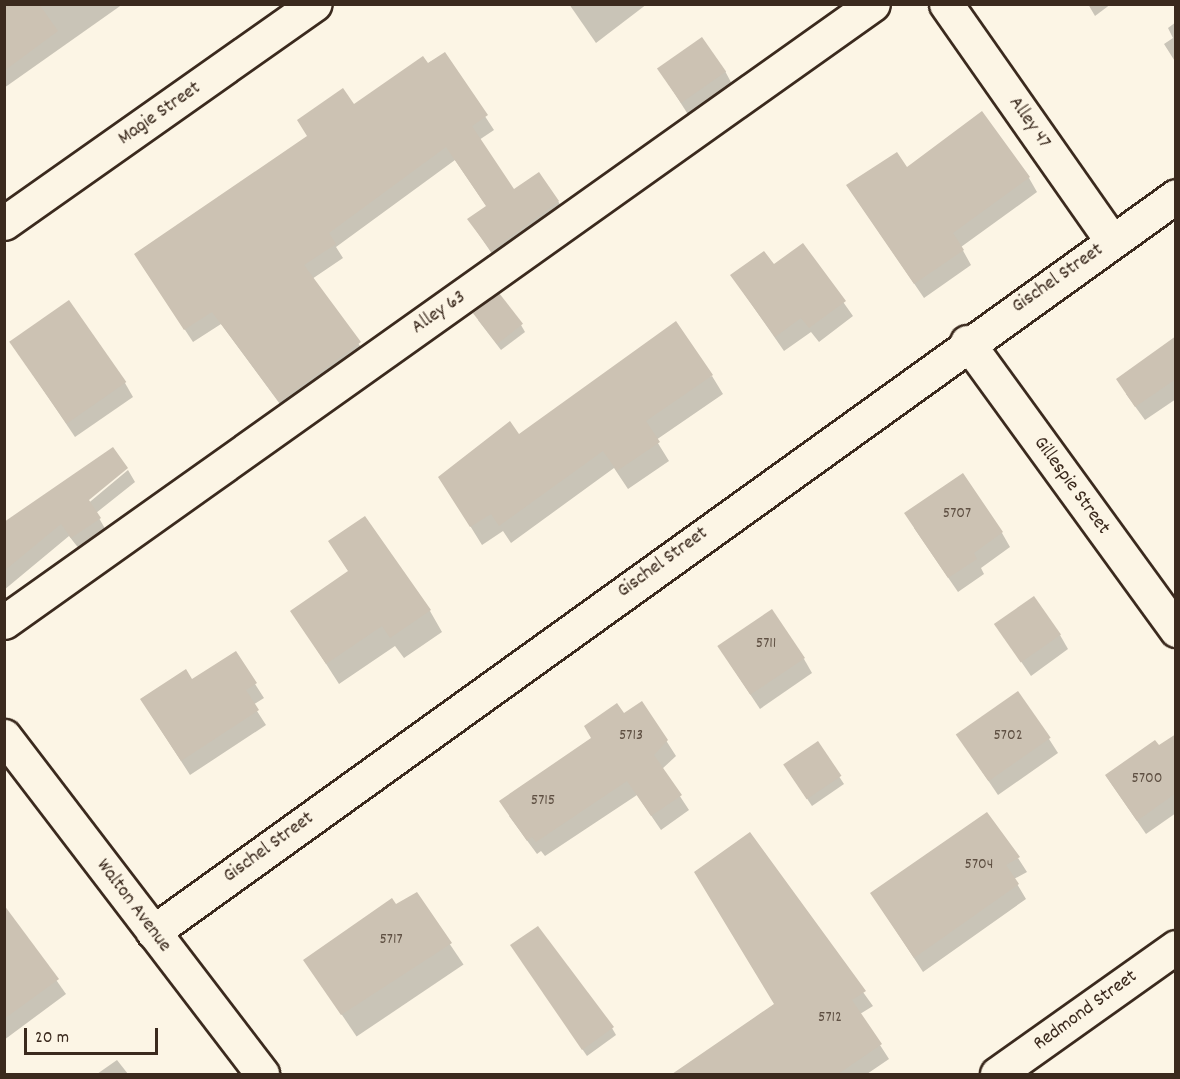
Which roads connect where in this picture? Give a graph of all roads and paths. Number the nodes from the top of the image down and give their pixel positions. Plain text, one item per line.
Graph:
1 (315, 4) edge
2 (873, 4) edge
3 (946, 4) edge
4 (1176, 196) edge
5 (4, 223) edge
6 (1112, 241) junction
7 (967, 342) junction
8 (4, 622) edge
9 (1176, 630) edge
10 (4, 736) edge
11 (153, 932) junction
12 (1176, 947) edge
13 (262, 1074) edge
14 (997, 1074) edge

1 - 5 street, Magie Street
2 - 8 street, Alley 63
3 - 6 street, Alley 47
4 - 6 street, Gischel Street
6 - 7 street, Gischel Street
7 - 9 street, Gillespie Street
7 - 11 street, Gischel Street
10 - 11 street, Walton Avenue
11 - 13 street, Walton Avenue
12 - 14 street, Redmond Street

